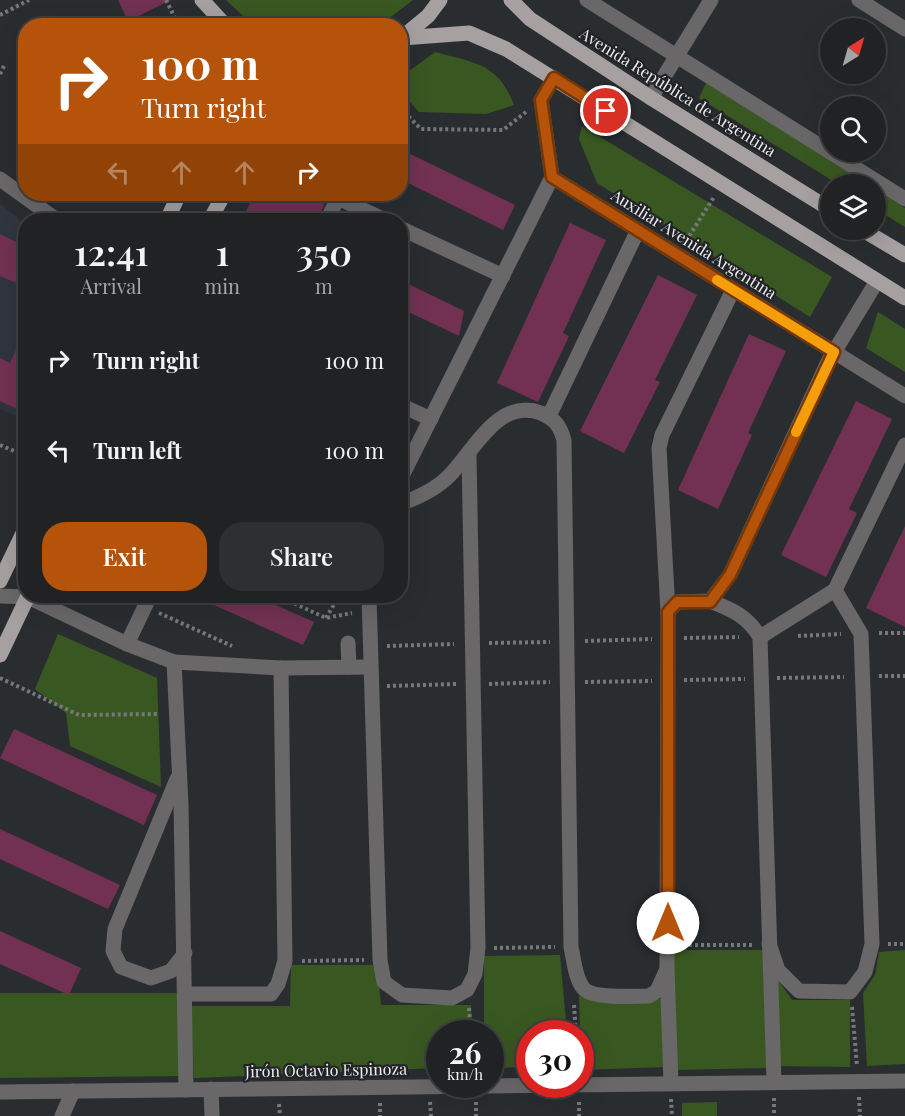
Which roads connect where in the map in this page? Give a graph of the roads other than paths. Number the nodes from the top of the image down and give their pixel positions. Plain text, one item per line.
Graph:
1 (202, 0) edge
2 (440, 0) edge
3 (511, 0) edge
4 (587, 0) edge
5 (711, 0) edge
6 (859, 0) edge
7 (219, 18) edge
8 (905, 29) edge
9 (408, 32) edge
10 (408, 37) edge
11 (676, 57) junction
12 (554, 78) junction
13 (651, 98) junction
14 (552, 177) junction
15 (0, 179) edge
16 (18, 192) edge
17 (905, 199) edge
18 (31, 201) edge
19 (344, 201) edge
20 (820, 203) edge
21 (47, 213) edge
22 (369, 213) edge
23 (638, 231) junction
24 (408, 232) edge
25 (880, 240) edge
26 (905, 255) edge
27 (503, 276) junction
28 (878, 281) junction
29 (733, 290) junction
30 (905, 298) edge
31 (834, 352) junction
32 (905, 396) edge
33 (408, 408) edge
34 (549, 416) junction
35 (432, 419) junction
36 (905, 445) edge
37 (469, 455) junction
38 (408, 465) edge
39 (408, 501) edge
40 (18, 543) edge
41 (0, 581) edge
42 (835, 590) junction
43 (0, 596) edge
44 (18, 596) edge
45 (710, 602) junction
46 (25, 603) edge
47 (42, 603) edge
48 (146, 603) edge
49 (368, 603) edge
50 (668, 612) junction
51 (760, 637) junction
52 (348, 643) dead end
53 (127, 644) junction
54 (0, 655) edge
55 (174, 662) junction
56 (349, 667) junction
57 (370, 667) junction
58 (281, 668) junction
59 (180, 773) junction
60 (769, 944) junction
61 (185, 953) junction
62 (667, 968) junction
63 (187, 994) junction
64 (905, 1081) edge
65 (774, 1082) junction
66 (671, 1083) junction
67 (211, 1089) junction
68 (186, 1090) junction
69 (74, 1091) junction
70 (0, 1092) edge
71 (62, 1116) edge
72 (212, 1116) edge

1 - 7 main road
2 - 9 main road
3 - 13 main road, Avenida República de Argentina
4 - 11 street
5 - 11 street
6 - 8 street
10 - 12 main road
11 - 13 street
11 - 17 street
12 - 14 street
12 - 28 main road
13 - 20 main road, Avenida República de Argentina
14 - 23 street, Auxiliar Avenida Argentina
14 - 27 street
15 - 16 street
18 - 21 street
19 - 22 street
23 - 29 street, Auxiliar Avenida Argentina
23 - 34 street
24 - 27 street
25 - 26 main road
27 - 35 street
28 - 30 main road
28 - 31 street
29 - 31 street, Auxiliar Avenida Argentina
29 - 50 street
31 - 32 street, Auxiliar Avenida Argentina
31 - 45 street
33 - 35 street
34 - 37 street
34 - 62 street
35 - 38 street
36 - 42 street
37 - 39 street
37 - 57 street
40 - 41 main road
42 - 51 street
42 - 60 street
43 - 44 street
45 - 50 street
45 - 51 street
46 - 54 main road
47 - 53 street
48 - 53 street
49 - 57 street
50 - 62 street
51 - 60 street
52 - 56 street
53 - 55 street
55 - 58 street
55 - 59 street
56 - 57 street
56 - 58 street
58 - 63 street
59 - 61 street
59 - 61 street
60 - 65 street
61 - 63 street
62 - 66 street
63 - 68 street
64 - 65 street, Jirón Octavio Espinoza
65 - 66 street, Jirón Octavio Espinoza
66 - 67 street, Jirón Octavio Espinoza
67 - 68 street, Jirón Octavio Espinoza
67 - 72 street
68 - 69 street, Jirón Octavio Espinoza
69 - 70 street, Jirón Octavio Espinoza
69 - 71 street

